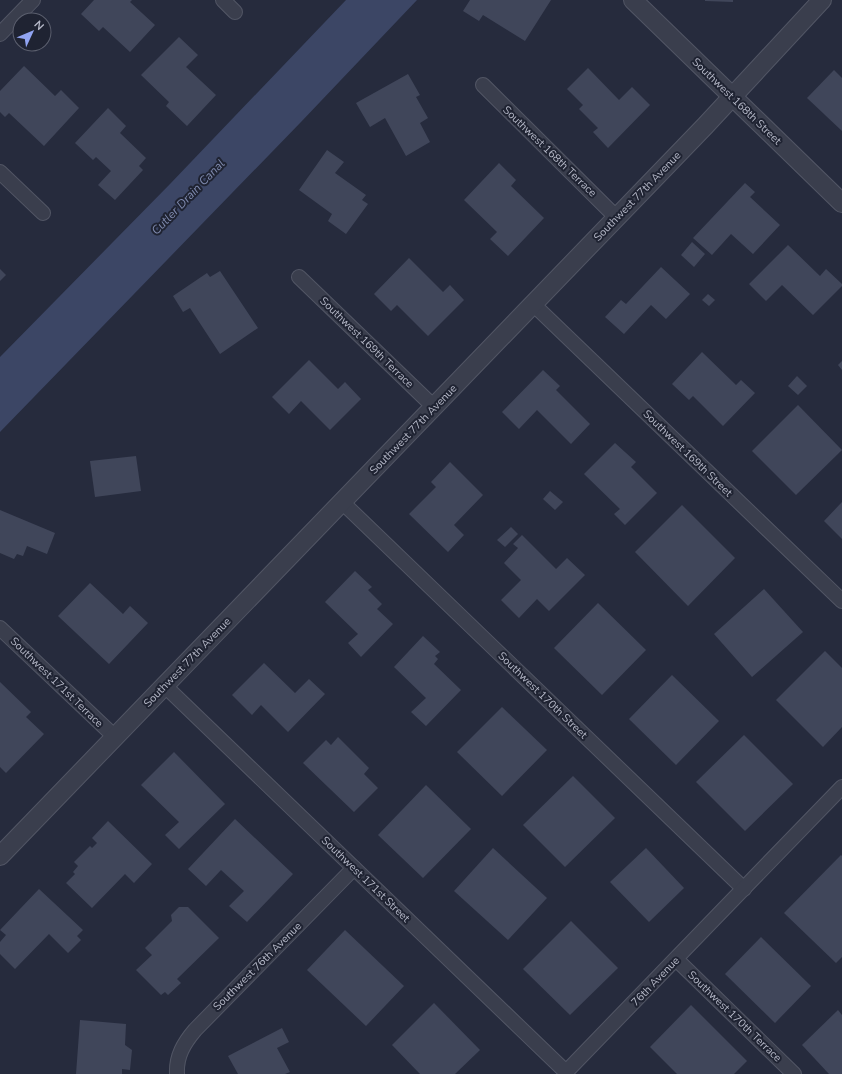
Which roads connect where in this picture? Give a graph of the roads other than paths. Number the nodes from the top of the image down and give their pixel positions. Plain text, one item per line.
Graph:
1 (32, 0) edge
2 (224, 0) edge
3 (633, 0) edge
4 (822, 0) edge
5 (236, 12) dead end
6 (0, 34) edge
7 (483, 85) dead end
8 (732, 97) junction
9 (0, 172) edge
10 (842, 203) edge
11 (43, 213) dead end
12 (616, 217) junction
13 (299, 277) dead end
14 (533, 304) junction
15 (434, 407) junction
16 (342, 502) junction
17 (842, 601) edge
18 (0, 628) edge
19 (165, 686) junction
20 (115, 737) junction
21 (842, 787) edge
22 (0, 856) edge
23 (354, 868) junction
24 (744, 889) junction
25 (676, 959) junction
26 (566, 1072) joint
27 (177, 1074) edge
28 (794, 1074) edge

1 - 6 street
2 - 5 street
3 - 8 street, Southwest 168th Street
4 - 8 street, Southwest 77th Avenue
7 - 12 street, Southwest 168th Terrace
8 - 10 street, Southwest 168th Street
8 - 12 street, Southwest 77th Avenue
9 - 11 street
12 - 14 street, Southwest 77th Avenue
13 - 15 street, Southwest 169th Terrace
14 - 15 street, Southwest 77th Avenue
14 - 17 street, Southwest 169th Street
15 - 16 street, Southwest 77th Avenue
16 - 19 street, Southwest 77th Avenue
16 - 24 street, Southwest 170th Street
18 - 20 street, Southwest 171st Terrace
19 - 20 street, Southwest 77th Avenue
19 - 23 street, Southwest 171st Street
20 - 22 street, Southwest 77th Avenue
21 - 24 street
23 - 26 street, Southwest 171st Street
23 - 27 street, Southwest 76th Avenue
24 - 25 street, 76th Avenue
25 - 26 street, 76th Avenue
25 - 28 street, Southwest 170th Terrace

